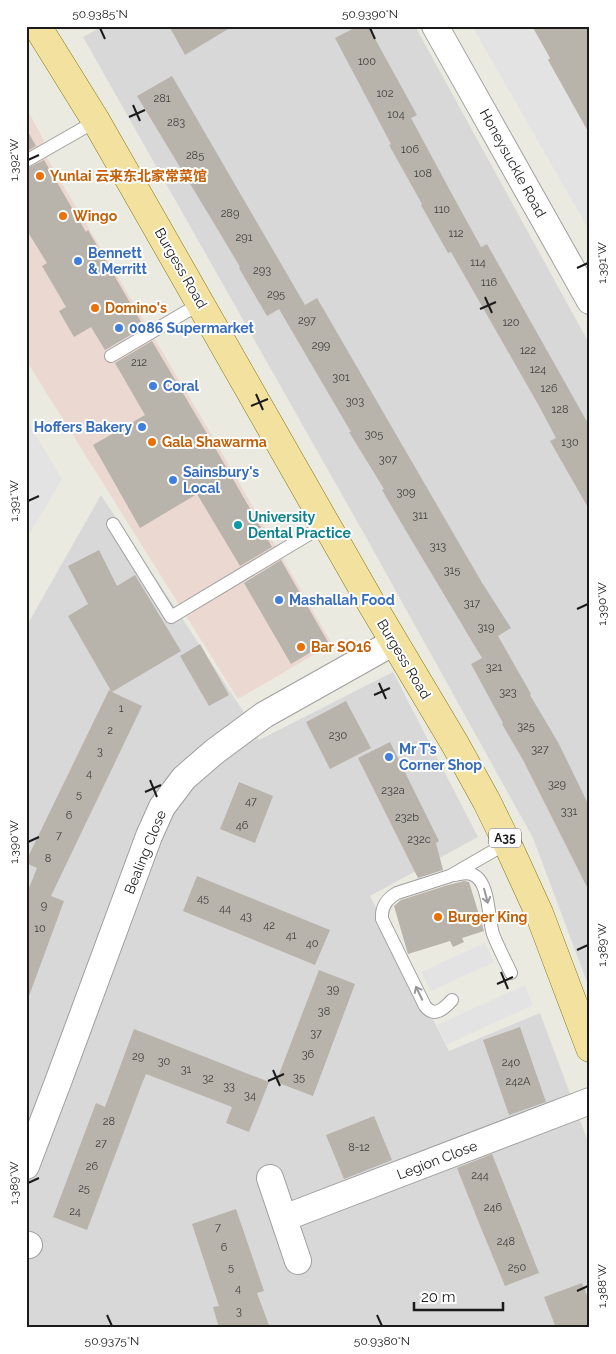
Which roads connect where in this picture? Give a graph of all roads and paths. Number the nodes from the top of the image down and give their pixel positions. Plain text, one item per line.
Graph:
1 (37, 26) edge
2 (435, 26) edge
3 (96, 121) junction
4 (26, 161) edge
5 (590, 301) edge
6 (201, 304) junction
7 (112, 356) dead end
8 (113, 524) dead end
9 (326, 524) junction
10 (394, 642) junction
11 (507, 843) junction
12 (450, 876) junction
13 (511, 973) dead end
14 (452, 1000) dead end
15 (590, 1048) edge
16 (590, 1101) edge
17 (26, 1166) edge
18 (270, 1178) dead end
19 (284, 1218) junction
20 (298, 1261) dead end

1 - 3 main road, Burgess Road / A35
2 - 5 street, Honeysuckle Road
3 - 4 lane
3 - 6 main road, Burgess Road / A35
6 - 7 lane
6 - 9 main road, Burgess Road / A35
8 - 9 lane
9 - 10 main road, Burgess Road / A35
10 - 11 main road, Burgess Road / A35
10 - 17 street, Bealing Close
11 - 12 lane
11 - 15 main road, Burgess Road / A35
12 -> 13 lane
14 -> 12 lane
16 - 19 street, Legion Close
18 - 19 street
19 - 20 street

